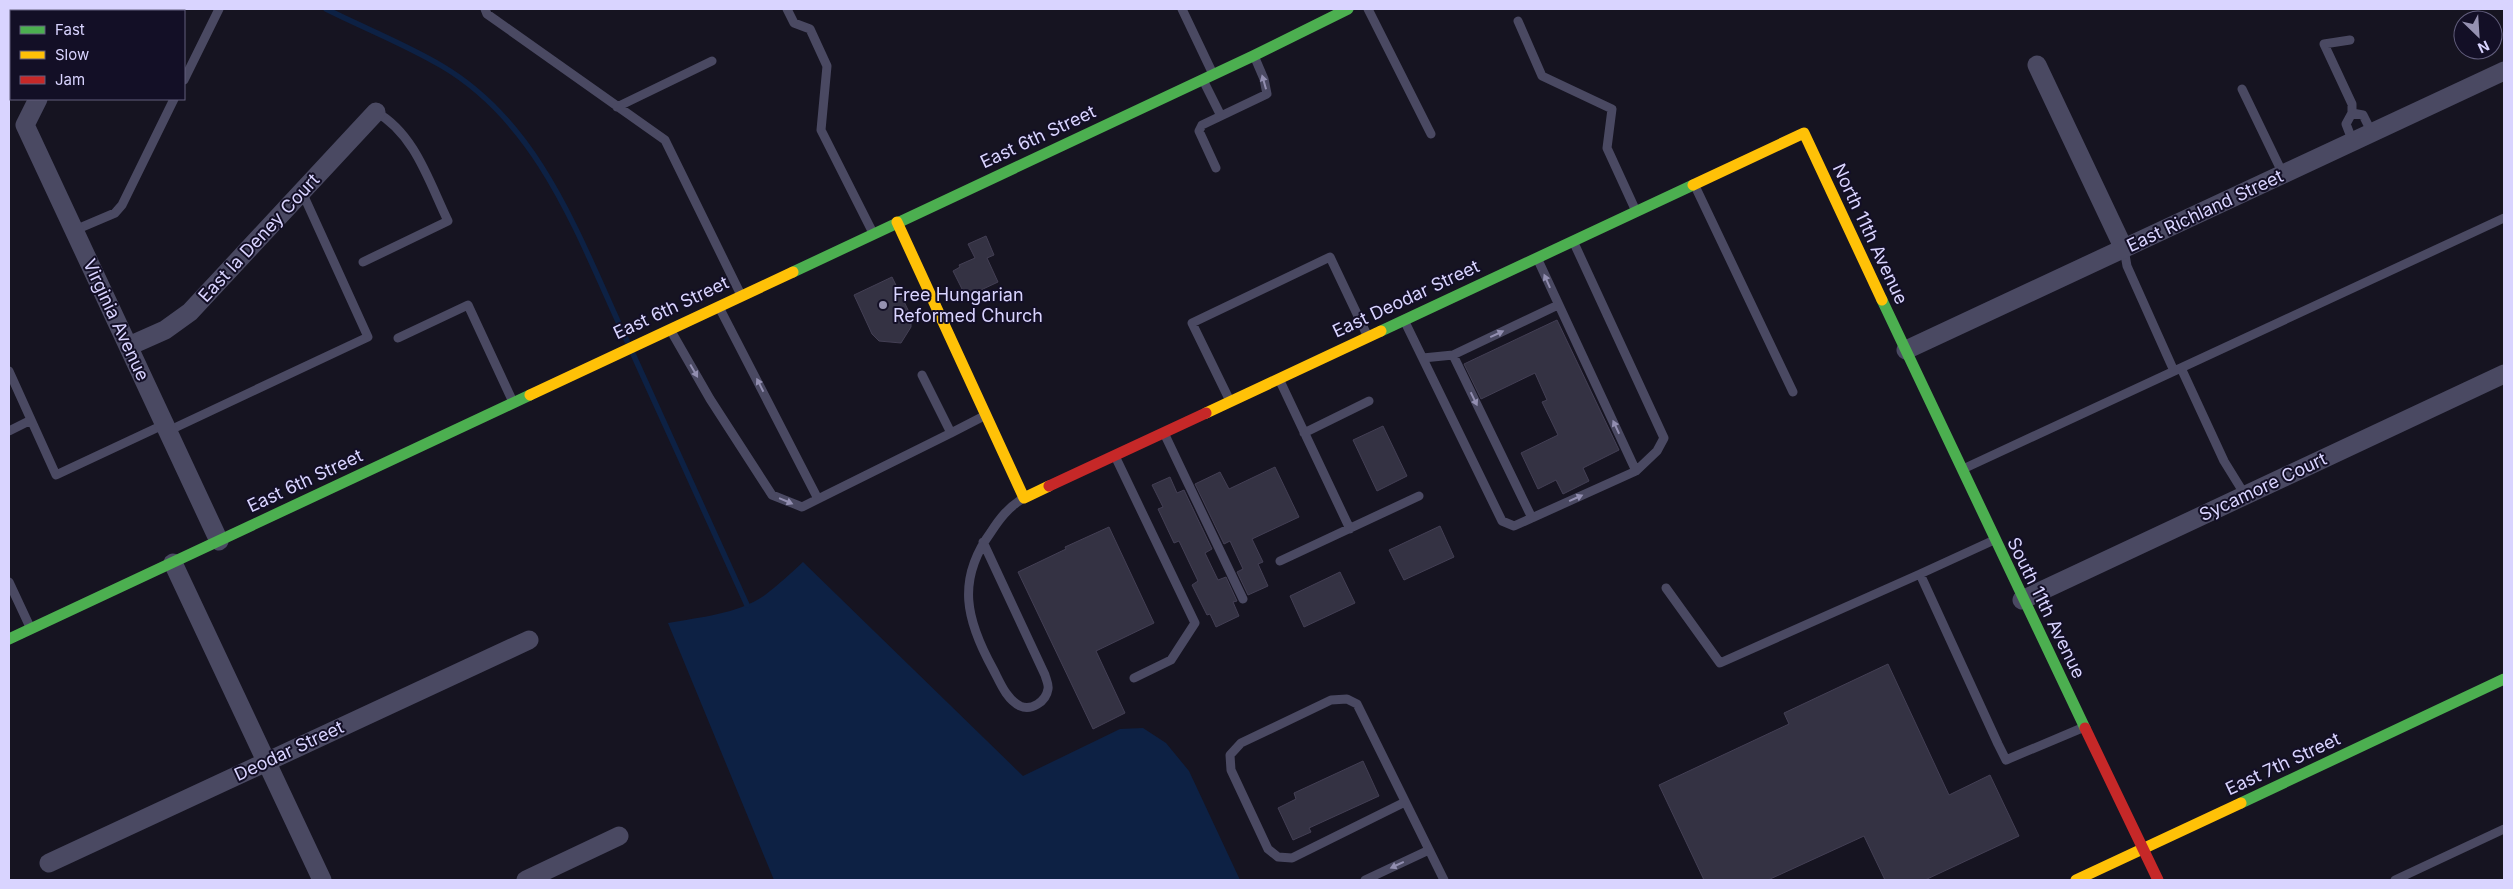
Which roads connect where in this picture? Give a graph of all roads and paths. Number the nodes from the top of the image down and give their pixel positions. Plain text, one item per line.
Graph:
1 (219, 9) edge
2 (787, 9) edge
3 (1182, 9) edge
4 (1348, 9) edge
5 (1368, 9) edge
6 (488, 10) edge
7 (1518, 21) dead end
8 (2350, 40) dead end
9 (1254, 56) junction
10 (712, 61) dead end
11 (2037, 65) dead end
12 (2504, 71) edge
13 (1214, 74) junction
14 (185, 78) edge
15 (1202, 79) junction
16 (2242, 88) dead end
17 (38, 100) edge
18 (174, 100) edge
19 (617, 107) junction
20 (376, 112) joint
21 (2352, 113) junction
22 (1221, 116) junction
23 (1804, 133) joint
24 (2372, 133) junction
25 (1431, 134) dead end
26 (2353, 142) junction
27 (1216, 168) dead end
28 (2283, 174) junction
29 (1694, 184) junction
30 (302, 192) junction
31 (1636, 211) junction
32 (2504, 218) edge
33 (898, 222) junction
34 (74, 230) junction
35 (873, 234) junction
36 (1573, 240) junction
37 (2124, 249) junction
38 (1537, 257) junction
39 (363, 262) dead end
40 (741, 295) junction
41 (718, 305) junction
42 (1558, 305) junction
43 (1404, 320) junction
44 (664, 331) junction
45 (1368, 337) junction
46 (398, 338) dead end
47 (129, 346) junction
48 (1906, 350) junction
49 (1453, 355) junction
50 (1423, 358) junction
51 (2177, 370) junction
52 (9, 371) edge
53 (2504, 374) edge
54 (922, 375) dead end
55 (1279, 378) junction
56 (1793, 392) dead end
57 (1230, 401) junction
58 (1369, 401) dead end
59 (513, 402) junction
60 (986, 415) junction
61 (31, 420) junction
62 (167, 427) junction
63 (9, 431) edge
64 (951, 432) junction
65 (1164, 432) junction
66 (1304, 433) junction
67 (1115, 455) junction
68 (1636, 470) junction
69 (1961, 470) junction
70 (2245, 495) junction
71 (1419, 496) dead end
72 (1024, 498) junction
73 (818, 499) junction
74 (1532, 518) junction
75 (1350, 529) junction
76 (1994, 540) junction
77 (219, 541) junction
78 (983, 542) junction
79 (1280, 561) dead end
80 (173, 563) junction
81 (1920, 574) junction
82 (9, 582) edge
83 (1666, 588) dead end
84 (1243, 599) dead end
85 (2022, 600) junction
86 (31, 630) junction
87 (9, 639) edge
88 (530, 640) dead end
89 (1134, 678) dead end
90 (2504, 679) edge
91 (2084, 727) junction
92 (266, 762) junction
93 (1406, 802) junction
94 (2504, 829) edge
95 (619, 836) dead end
96 (2144, 849) junction
97 (1429, 850) junction
98 (49, 863) dead end
99 (322, 880) edge
100 (526, 880) edge
101 (1365, 880) edge
102 (1444, 880) edge
103 (2076, 880) edge
104 (2158, 880) edge
105 (2395, 880) edge

1 - 14 lane
2 - 35 lane
3 - 13 lane
4 - 9 street, East 6th Street
5 - 25 lane
6 - 19 lane
7 - 31 lane
8 - 21 lane
9 - 13 street, East 6th Street
22 -> 9 lane
10 - 19 lane
11 - 37 street
12 - 24 street, East Richland Street
13 - 15 street, East 6th Street
15 - 22 lane
15 - 33 street, East 6th Street
16 - 28 lane
17 - 34 street, Virginia Avenue
18 - 34 lane
19 - 40 lane
20 - 30 street, East la Deney Court
20 - 39 lane
21 - 24 lane
21 - 26 lane
22 - 27 lane
23 - 29 street, East Deodar Street
23 - 48 street, North 11th Avenue
24 - 26 street, East Richland Street
26 - 28 street, East Richland Street
28 - 37 street, East Richland Street
29 - 31 street, East Deodar Street
29 - 56 lane
30 - 47 street, East la Deney Court
30 - 62 lane
31 - 36 street, East Deodar Street
32 - 51 lane
33 - 35 street, East 6th Street
33 - 60 street
34 - 47 street, Virginia Avenue
35 - 40 street, East 6th Street
36 - 38 street, East Deodar Street
36 - 68 lane
37 - 48 street, East Richland Street
37 - 51 lane
42 -> 38 lane
38 - 43 street, East Deodar Street
40 - 41 street, East 6th Street
41 - 44 street, East 6th Street
73 -> 41 lane
49 -> 42 lane
68 -> 42 lane
43 - 45 street, East Deodar Street
43 - 50 lane
44 - 59 street, East 6th Street
44 -> 73 lane
45 - 55 street, East Deodar Street
45 - 57 lane
46 - 59 lane
47 - 62 street, Virginia Avenue
48 - 69 street, South 11th Avenue
49 - 50 lane
49 -> 74 lane
50 - 74 lane
51 - 69 lane
51 - 70 lane
52 - 61 lane
53 - 70 street, Sycamore Court
54 - 64 lane
55 - 57 street, East Deodar Street
55 - 66 lane
57 - 65 street, East Deodar Street
58 - 66 lane
59 - 77 street, East 6th Street
60 - 64 lane
60 - 72 street
61 - 62 lane
61 - 63 lane
62 - 77 street, Virginia Avenue
64 - 73 lane
65 - 67 street, East Deodar Street
65 - 84 lane
66 - 75 lane
67 - 72 street, East Deodar Street
67 - 89 lane
74 -> 68 lane
69 - 76 street, South 11th Avenue
70 - 85 street, Sycamore Court
71 - 75 lane
72 - 78 lane
75 - 79 lane
76 - 81 lane
76 - 85 street, South 11th Avenue
77 - 80 street, East 6th Street
78 - 78 lane
80 - 86 street, East 6th Street
80 - 92 street
81 - 83 lane
81 - 91 lane
82 - 86 lane
85 - 91 street, South 11th Avenue
86 - 87 street, East 6th Street
88 - 92 street, Deodar Street
90 - 96 street, East 7th Street
91 - 96 street, South 11th Avenue
92 - 98 street, Deodar Street
92 - 99 street
93 - 93 lane
93 - 97 lane
94 - 105 lane
95 - 100 street
96 - 103 street, East 7th Street
96 - 104 street, South 11th Avenue
97 -> 101 lane
97 - 102 lane

